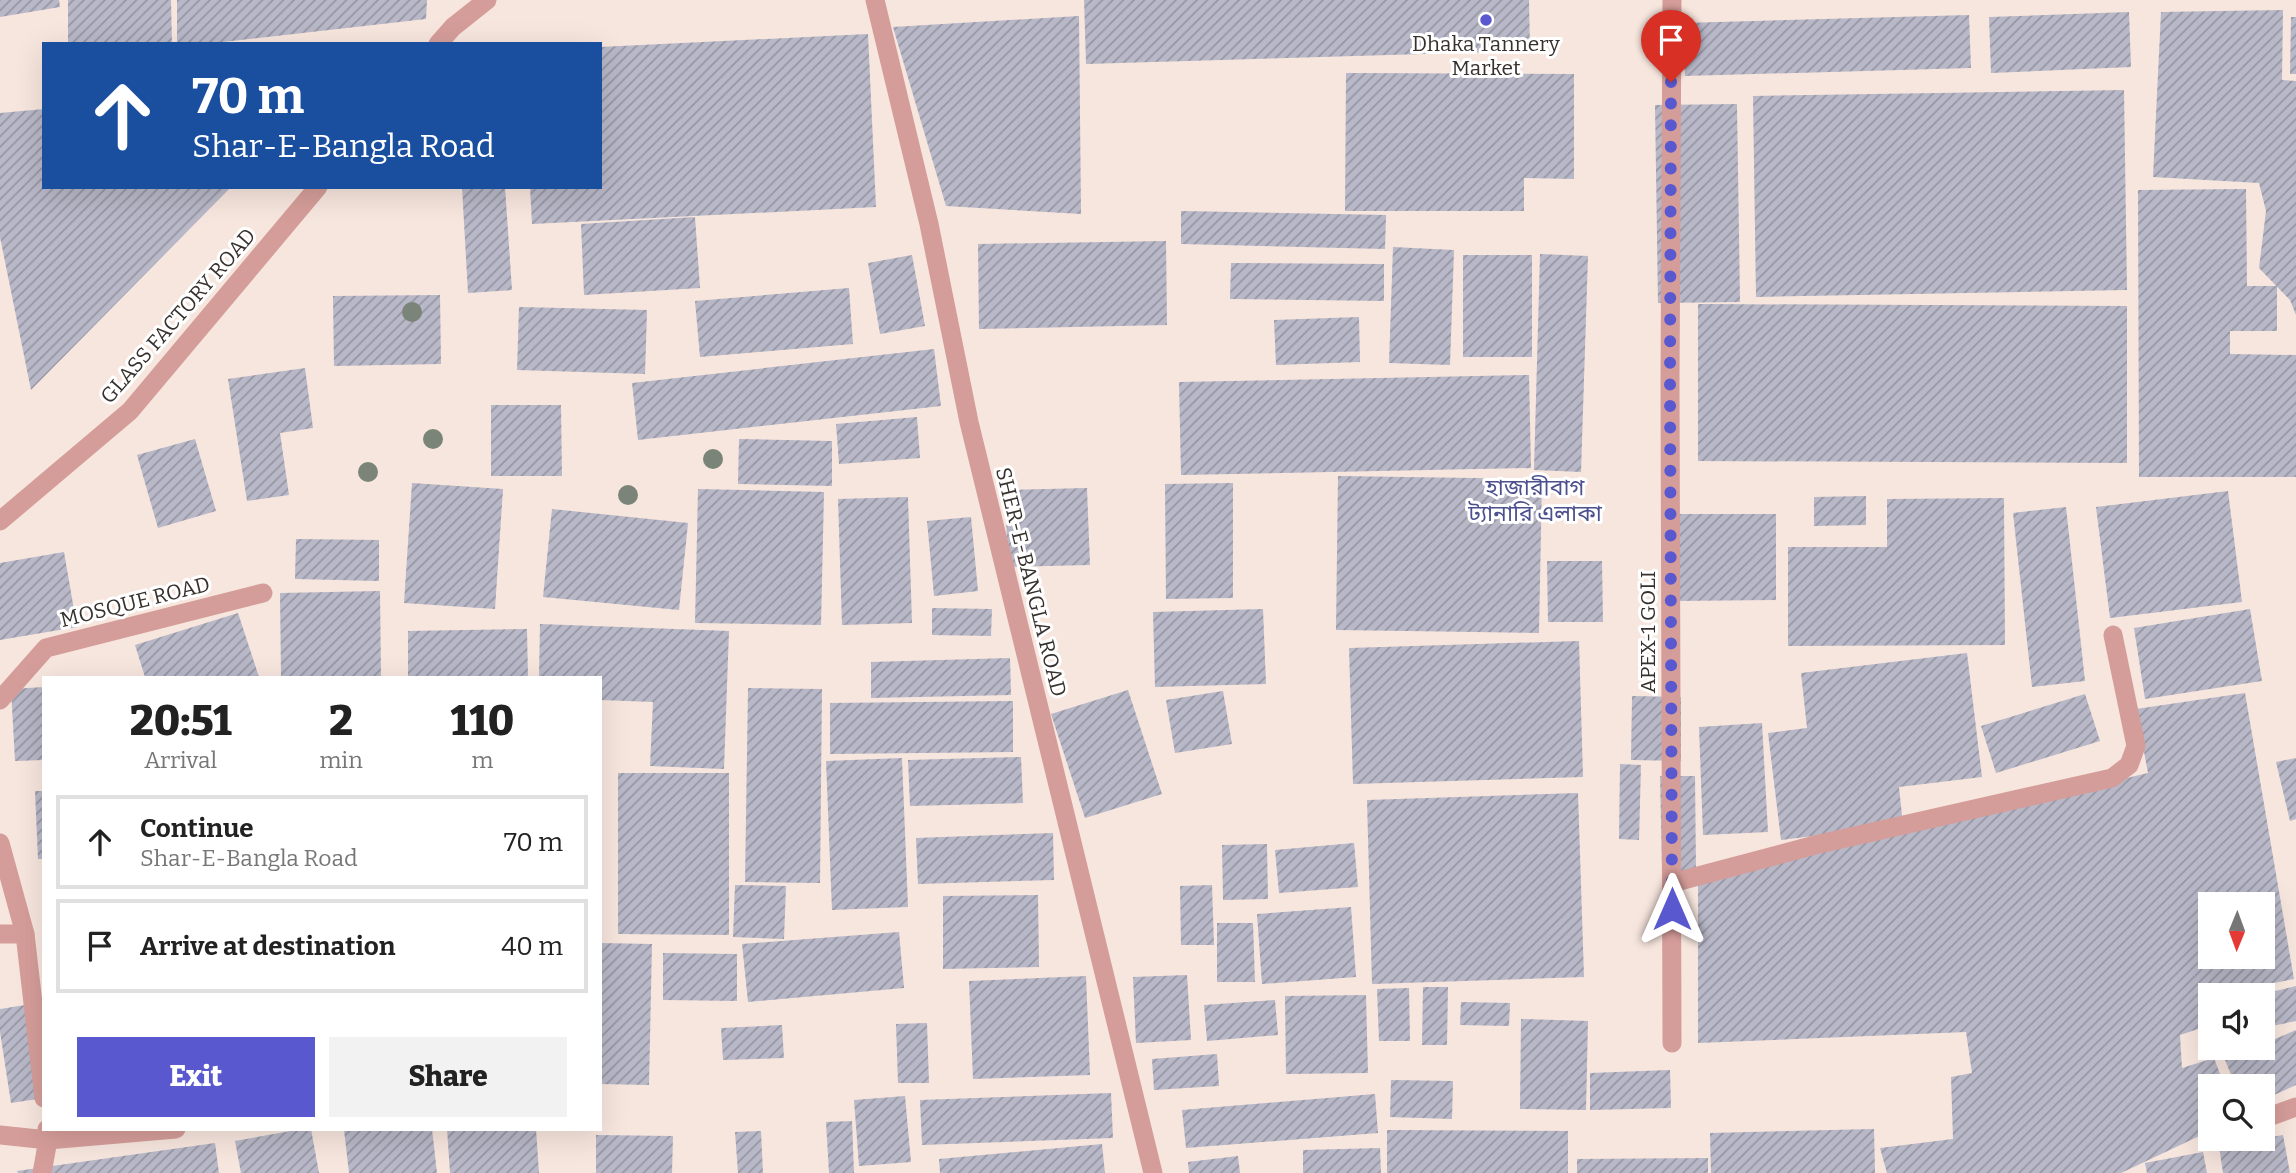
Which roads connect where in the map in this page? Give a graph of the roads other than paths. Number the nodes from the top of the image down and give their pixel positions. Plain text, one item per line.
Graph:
1 (488, 0) edge
2 (875, 0) edge
3 (1672, 0) edge
4 (440, 42) edge
5 (316, 189) edge
6 (0, 522) edge
7 (263, 593) dead end
8 (2113, 635) dead end
9 (0, 701) edge
10 (0, 843) edge
11 (1672, 883) junction
12 (0, 934) edge
13 (25, 934) junction
14 (1672, 1043) dead end
15 (42, 1081) edge
16 (2296, 1107) edge
17 (2275, 1115) edge
18 (125, 1131) edge
19 (48, 1134) edge
20 (0, 1135) edge
21 (42, 1173) edge
22 (1153, 1173) edge

1 - 4 street
2 - 22 street, SHER-E-BANGLA ROAD
3 - 11 street, APEX-1 GOLI
5 - 6 street, GLASS FACTORY ROAD
7 - 9 street, MOSQUE ROAD
8 - 11 street
10 - 13 street
11 - 14 street, APEX-1 GOLI
12 - 13 street
13 - 15 street
16 - 17 street
18 - 19 street
19 - 20 street
19 - 21 street

